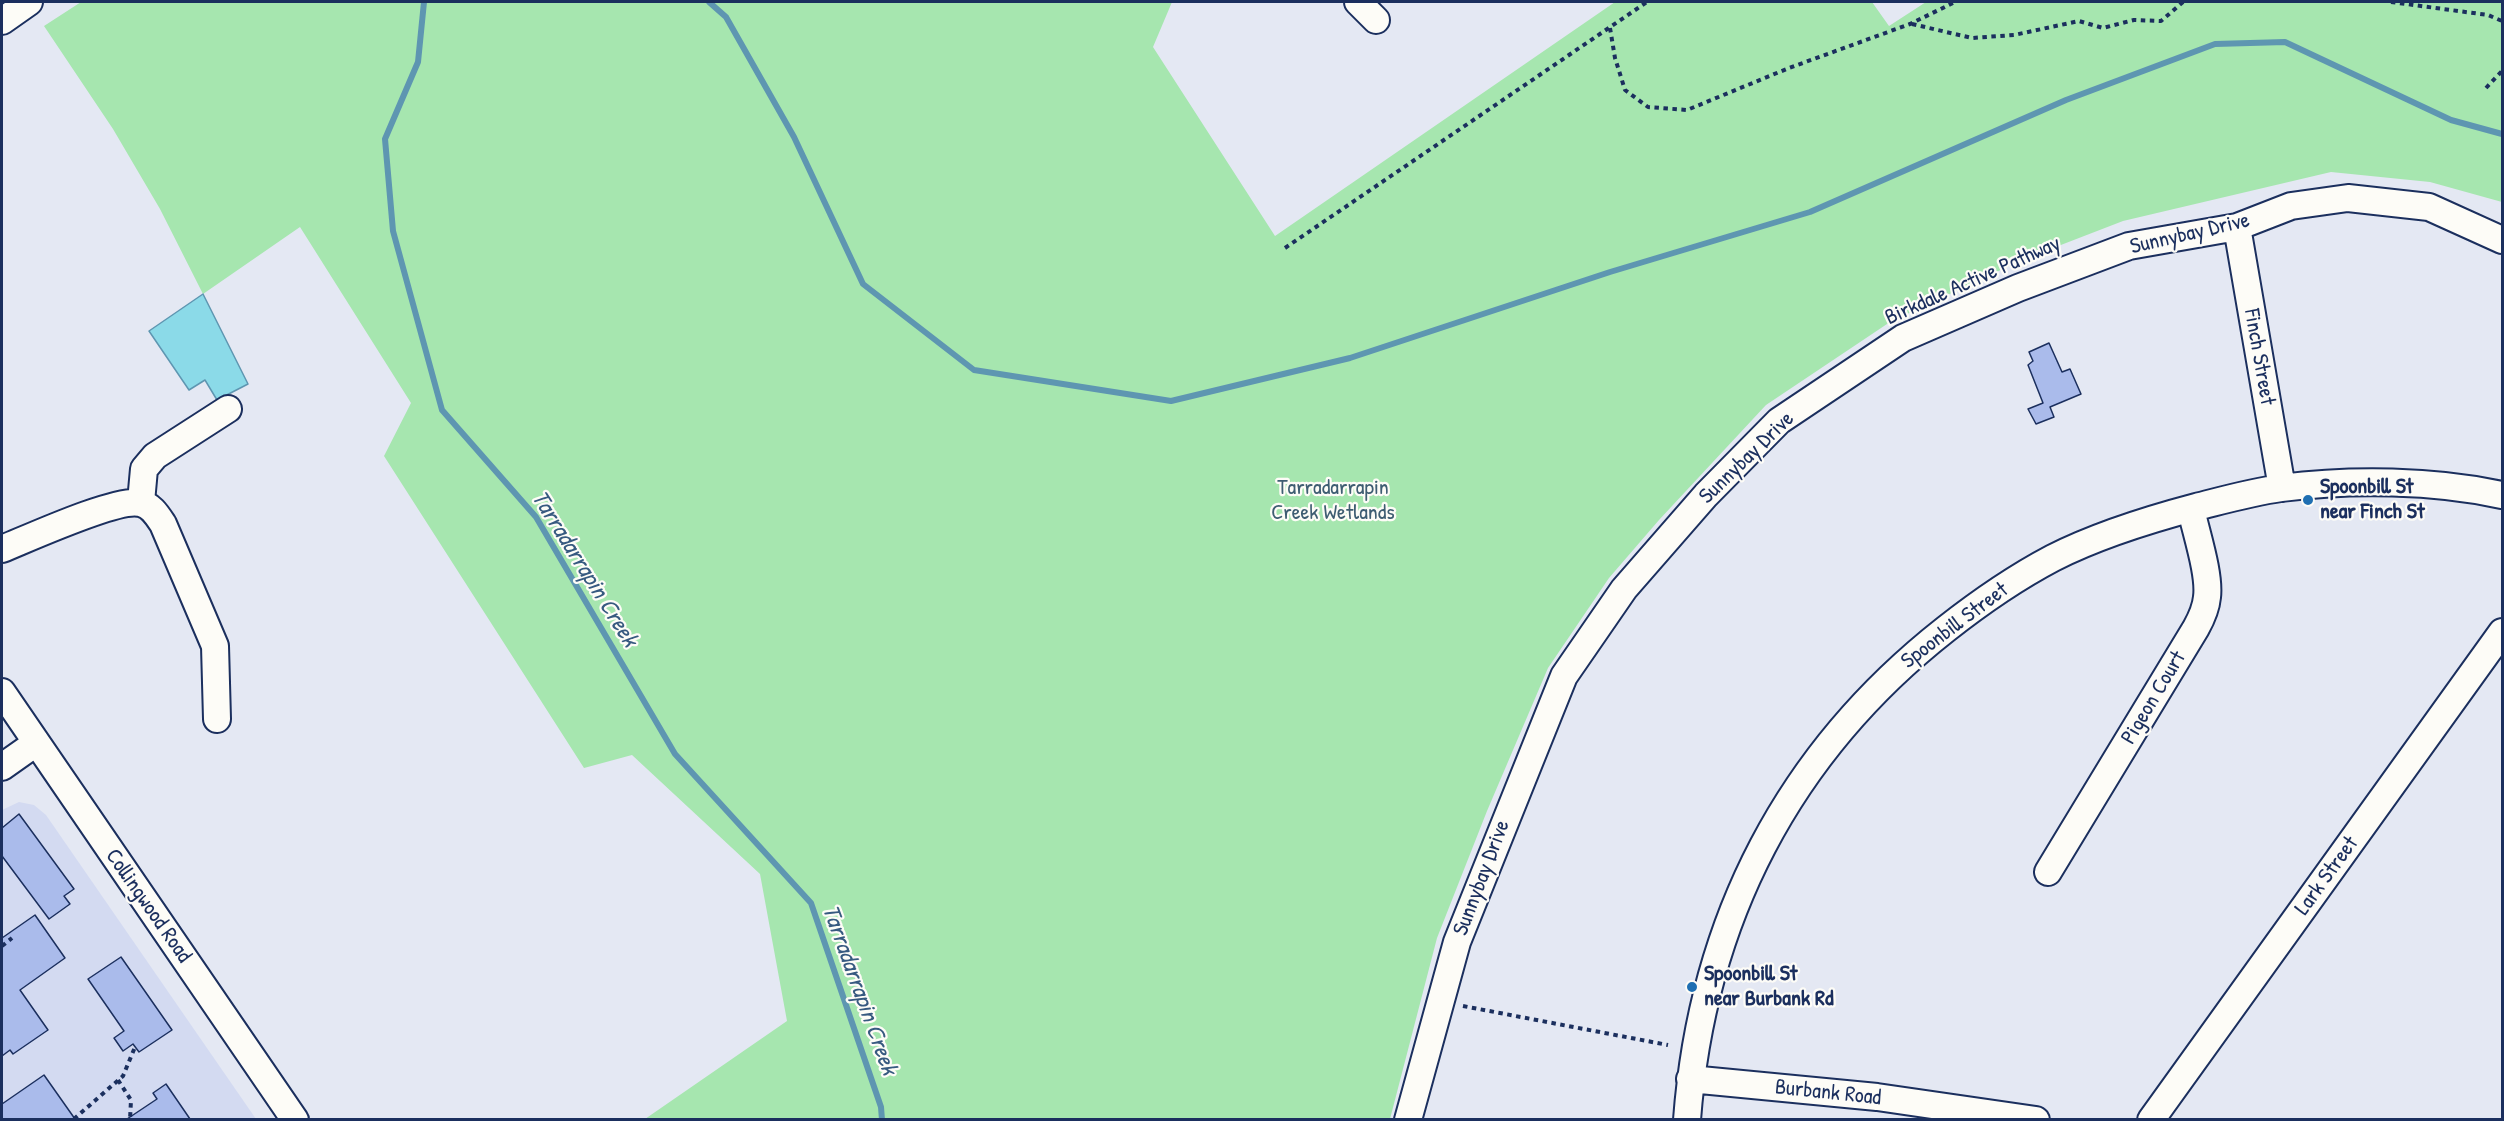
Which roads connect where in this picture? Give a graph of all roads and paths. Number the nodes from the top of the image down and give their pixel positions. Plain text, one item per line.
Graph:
1 (29, 2) edge
2 (1358, 2) edge
3 (1647, 2) edge
4 (1955, 2) edge
5 (2183, 2) edge
6 (2391, 2) edge
7 (1376, 20) dead end
8 (2, 21) edge
9 (2502, 21) edge
10 (1910, 24) junction
11 (1610, 28) junction
12 (2502, 71) edge
13 (2486, 88) dead end
14 (2237, 227) junction
15 (2502, 240) edge
16 (1285, 248) dead end
17 (228, 409) dead end
18 (2282, 488) junction
19 (2502, 495) edge
20 (141, 502) junction
21 (2191, 509) junction
22 (2, 549) edge
23 (2502, 632) edge
24 (2, 692) edge
25 (217, 719) dead end
26 (36, 743) junction
27 (2, 767) edge
28 (2048, 872) dead end
29 (12, 938) dead end
30 (2, 946) edge
31 (1440, 1001) junction
32 (1668, 1045) dead end
33 (135, 1047) dead end
34 (1690, 1079) junction
35 (118, 1080) junction
36 (74, 1119) edge
37 (130, 1119) edge
38 (295, 1119) edge
39 (1408, 1119) edge
40 (1687, 1119) edge
41 (2037, 1119) edge
42 (2151, 1119) edge

1 - 8 street
2 - 7 street
3 - 11 path
4 - 10 path
5 - 10 path
6 - 9 path
10 - 11 path
11 - 16 path
12 - 13 path
14 - 15 street, Sunnybay Drive
14 - 18 street, Finch Street
14 - 31 street, Sunnybay Drive
17 - 20 street
18 - 19 street, Spoonbill Street
18 - 21 street, Spoonbill Street
20 - 22 street
20 - 25 street
21 - 28 street, Pigeon Court
21 - 34 street, Spoonbill Street
23 - 42 street, Lark Street
24 - 26 street, Collingwood Road
26 - 27 street
26 - 38 street, Collingwood Road
29 - 30 path
31 - 32 path
31 - 39 street, Sunnybay Drive
33 - 35 path
34 - 40 street, Spoonbill Street
34 - 41 street, Burbank Road
35 - 36 path
35 - 37 path

